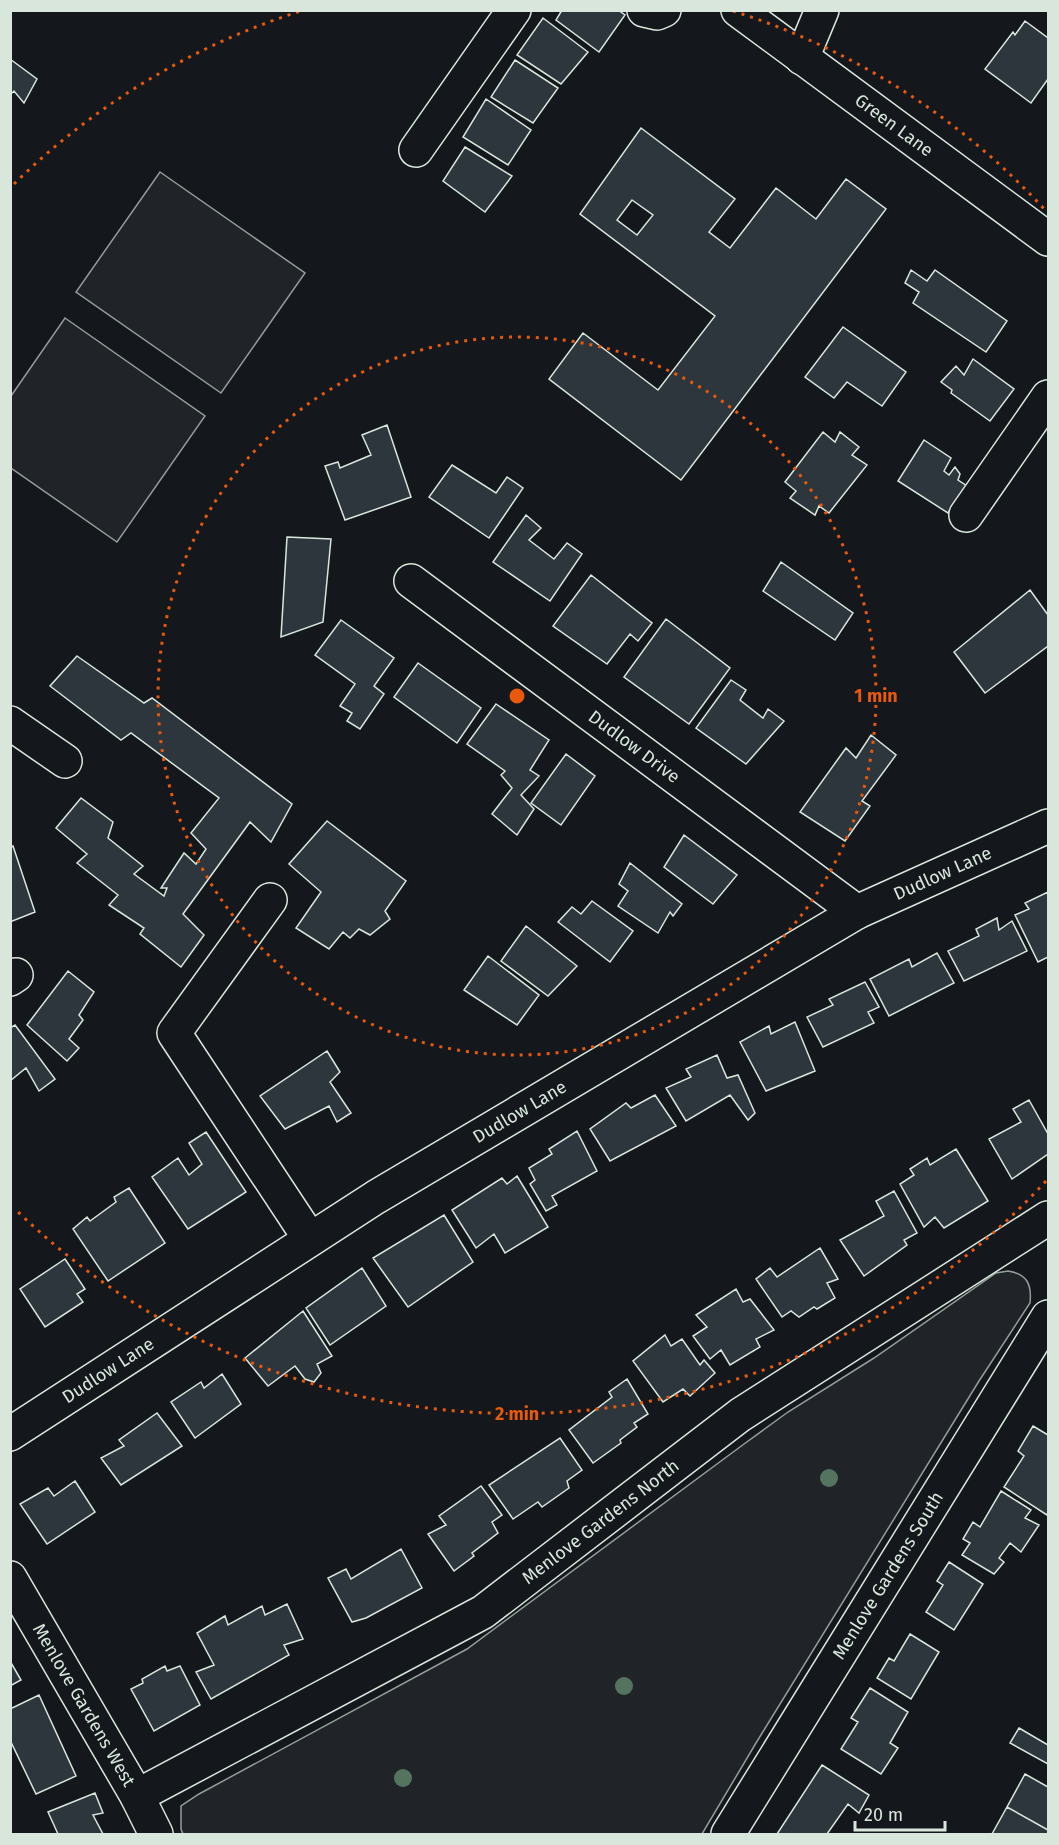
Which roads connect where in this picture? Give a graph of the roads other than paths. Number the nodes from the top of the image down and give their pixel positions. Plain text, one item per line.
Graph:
1 (514, 10) edge
2 (644, 10) edge
3 (663, 10) edge
4 (738, 10) edge
5 (822, 10) edge
6 (802, 58) junction
7 (416, 150) dead end
8 (1048, 239) edge
9 (1048, 397) edge
10 (966, 514) dead end
11 (411, 581) dead end
12 (10, 723) edge
13 (65, 761) dead end
14 (1048, 826) edge
15 (270, 900) dead end
16 (857, 912) junction
17 (1048, 1218) edge
18 (310, 1239) junction
19 (1048, 1317) edge
20 (10, 1434) edge
21 (10, 1578) edge
22 (137, 1796) junction
23 (156, 1834) edge
24 (728, 1834) edge

1 - 7 street
2 - 3 street
4 - 6 street, Green Lane
5 - 6 street
6 - 8 street, Green Lane
9 - 10 street
11 - 16 street, Dudlow Drive
12 - 13 street
14 - 16 street, Dudlow Lane
15 - 18 street
16 - 18 street, Dudlow Lane
17 - 22 street, Menlove Gardens North
18 - 20 street, Dudlow Lane
19 - 24 street, Menlove Gardens South
21 - 22 street, Menlove Gardens West
22 - 23 street, Menlove Gardens West

